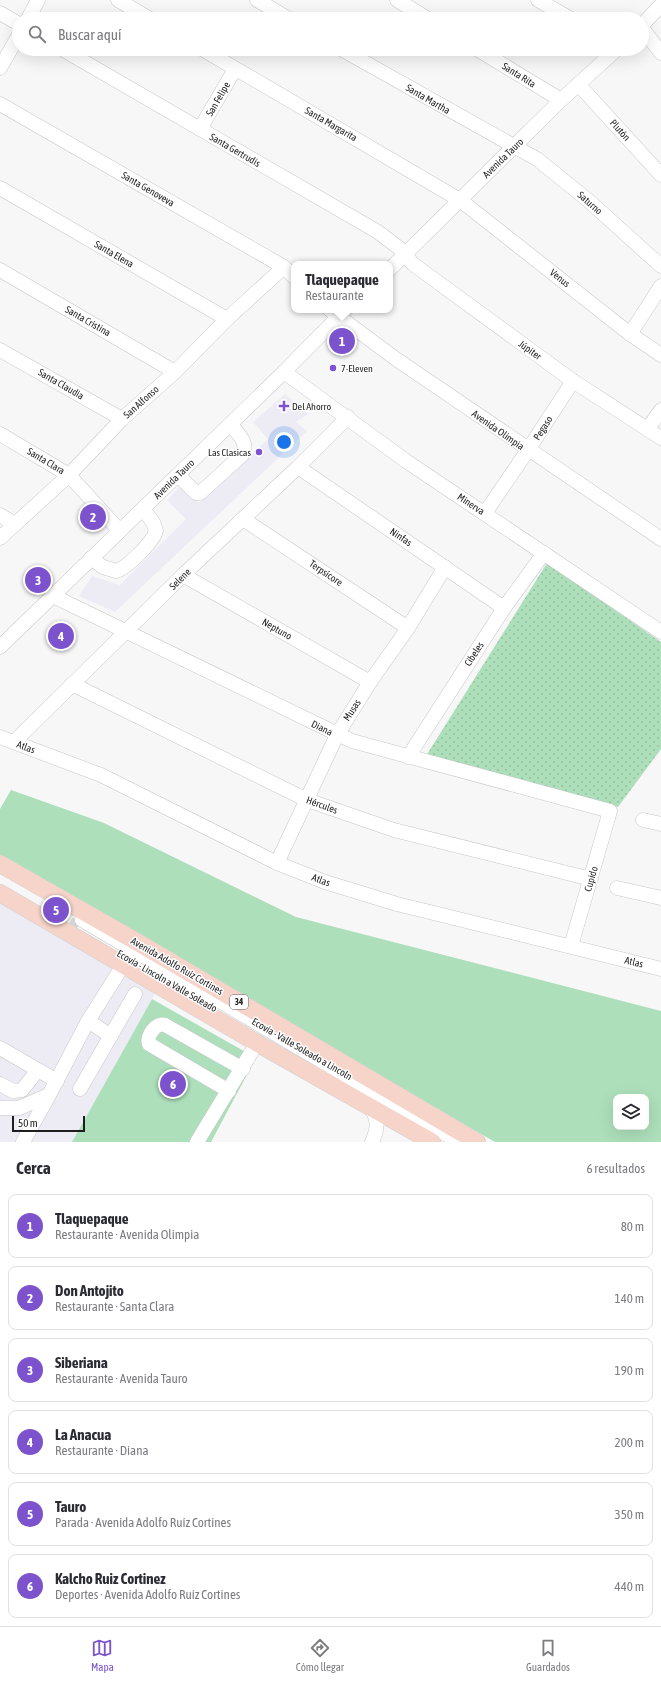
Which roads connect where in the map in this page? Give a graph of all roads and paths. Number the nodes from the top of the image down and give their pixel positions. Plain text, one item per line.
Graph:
1 (38, 0) edge
2 (118, 0) edge
3 (257, 0) edge
4 (397, 0) edge
5 (538, 0) edge
6 (661, 5) edge
7 (32, 12) edge
8 (138, 12) edge
9 (278, 12) edge
10 (417, 12) edge
11 (559, 12) edge
12 (0, 13) edge
13 (649, 19) edge
14 (12, 20) edge
15 (649, 37) edge
16 (12, 47) edge
17 (661, 53) edge
18 (74, 56) edge
19 (214, 56) edge
20 (353, 56) edge
21 (489, 56) edge
22 (609, 56) edge
23 (0, 68) edge
24 (235, 69) junction
25 (578, 84) junction
26 (561, 100) junction
27 (0, 104) edge
28 (200, 129) junction
29 (515, 146) junction
30 (661, 175) edge
31 (0, 188) edge
32 (460, 200) junction
33 (405, 255) junction
34 (393, 266) edge
35 (661, 266) edge
36 (0, 270) edge
37 (289, 272) edge
38 (661, 286) edge
39 (337, 313) edge
40 (339, 313) edge
41 (228, 319) junction
42 (630, 334) junction
43 (0, 350) edge
44 (661, 355) edge
45 (175, 372) junction
46 (284, 372) junction
47 (573, 381) junction
48 (661, 410) edge
49 (348, 417) junction
50 (122, 419) junction
51 (230, 424) junction
52 (648, 428) junction
53 (0, 434) edge
54 (661, 438) edge
55 (528, 450) junction
56 (298, 467) junction
57 (69, 475) junction
58 (178, 475) junction
59 (143, 509) junction
60 (485, 513) junction
61 (0, 515) edge
62 (243, 518) junction
63 (15, 524) junction
64 (119, 530) junction
65 (0, 538) edge
66 (661, 539) edge
67 (544, 553) junction
68 (91, 558) junction
69 (445, 567) junction
70 (183, 575) junction
71 (53, 596) junction
72 (504, 608) junction
73 (408, 628) junction
74 (127, 632) junction
75 (661, 632) edge
76 (0, 647) edge
77 (370, 682) junction
78 (72, 684) junction
79 (336, 734) junction
80 (0, 737) edge
81 (14, 742) junction
82 (408, 757) junction
83 (307, 800) junction
84 (610, 811) joint
85 (643, 820) dead end
86 (661, 824) edge
87 (277, 863) junction
88 (0, 864) edge
89 (0, 873) edge
90 (590, 879) junction
91 (0, 884) edge
92 (617, 888) dead end
93 (0, 893) edge
94 (661, 898) edge
95 (79, 924) tunnel mouth
96 (571, 946) junction
97 (130, 954) junction
98 (661, 969) edge
99 (135, 994) dead end
100 (88, 1021) junction
101 (112, 1036) junction
102 (257, 1043) junction
103 (0, 1048) edge
104 (243, 1069) junction
105 (38, 1070) junction
106 (57, 1081) junction
107 (0, 1084) edge
108 (80, 1089) dead end
109 (229, 1091) junction
110 (49, 1095) junction
111 (369, 1105) junction
112 (0, 1108) edge
113 (23, 1142) edge
114 (198, 1142) edge
115 (372, 1142) edge
116 (413, 1142) edge
117 (436, 1142) edge
118 (459, 1142) edge
119 (476, 1142) edge

1 - 7 street
2 - 8 street
3 - 9 street
4 - 10 street
5 - 11 street
6 - 13 street
12 - 14 street
15 - 17 street
16 - 23 street
18 - 28 street, Santa Gertrudis
19 - 24 street, Santa Margarita
20 - 29 street, Santa Martha
21 - 26 street, Santa Rita
22 - 25 street, Avenida Tauro
24 - 28 street, San Felipe
24 - 32 street, Santa Margarita
25 - 26 street, Avenida Tauro
25 - 30 street, Plutón
26 - 29 street, Avenida Tauro
27 - 37 street, Santa Genoveva
28 - 33 street, Santa Gertrudis
29 - 32 street, Avenida Tauro
29 - 35 street, Saturno
31 - 41 street, Santa Elena
32 - 33 street, Avenida Tauro
32 - 42 street, Venus
33 - 34 street, Avenida Tauro
33 - 47 street, Júpiter
36 - 45 street, Santa Cristina
37 - 41 street, San Alfonso
38 - 42 street
39 - 46 street, Avenida Tauro
40 - 55 street, Avenida Olimpia
41 - 45 street, San Alfonso
42 - 44 street, Venus
43 - 50 street, Santa Claudia
45 - 50 street, San Alfonso
46 - 49 street, Minerva
46 - 51 street, Avenida Tauro
47 - 52 street, Júpiter
47 - 55 street, Pegaso
48 - 52 street
49 - 56 street, Selene
49 - 60 street, Minerva
50 - 57 street, San Alfonso
51 - 58 street, Avenida Tauro
51 - 58 street
52 - 54 street, Júpiter
53 - 57 street, Santa Clara
55 - 60 street, Pegaso
55 - 66 street, Avenida Olimpia
56 - 62 street, Selene
56 - 69 street, Ninfas
57 - 63 street, San Alfonso
57 - 64 street, Santa Clara
58 - 59 street, Avenida Tauro
59 - 64 street, Avenida Tauro
59 - 68 street
60 - 67 street, Minerva
61 - 63 street
62 - 70 street, Selene
62 - 73 street, Terpsícore
63 - 65 street, San Alfonso
64 - 68 street, Avenida Tauro
67 - 72 street, Cibeles
67 - 75 street, Minerva
68 - 71 street, Avenida Tauro
69 - 72 street, Ninfas
69 - 73 street, Musas
70 - 74 street, Selene
70 - 77 street, Neptuno
71 - 74 street, Diana
71 - 76 street, Avenida Tauro
72 - 82 street, Cibeles
73 - 77 street, Musas
74 - 78 street, Selene
74 - 79 street, Diana
77 - 79 street, Musas
78 - 81 street, Selene
78 - 83 street, Hércules
79 - 82 street, Diana
79 - 83 street, Musas
80 - 81 street, Atlas
81 - 87 street, Atlas
82 - 84 street, Diana
83 - 87 street, Musas
83 - 90 street, Hércules
84 - 90 street, Cupido
85 - 86 street
87 - 96 street, Atlas
88 - 97 main road, Avenida Adolfo Ruíz Cortines / 34
89 - 91 street
90 - 96 street, Cupido
92 - 94 street
93 - 97 main road, Avenida Adolfo Ruíz Cortines / 34
95 - 97 street, Ecovía - Valle Soleado a Lincoln
96 - 98 street, Atlas
97 - 100 street
97 - 102 main road, Avenida Adolfo Ruíz Cortines / 34
97 - 117 street, Ecovía - Lincoln a Valle Soleado
97 - 118 street, Ecovía - Valle Soleado a Lincoln
97 - 119 main road, Avenida Adolfo Ruíz Cortines / 34
99 - 101 street
100 - 101 street
100 - 106 street
101 - 108 street
102 - 104 street
102 - 111 main road, Avenida Adolfo Ruíz Cortines / 34
103 - 105 street
104 - 109 street
104 - 109 street
105 - 106 street
105 - 107 street
106 - 110 street
109 - 114 street
110 - 112 street
110 - 113 street
111 - 115 street
111 - 117 main road, Avenida Adolfo Ruíz Cortines / 34
116 - 117 street

